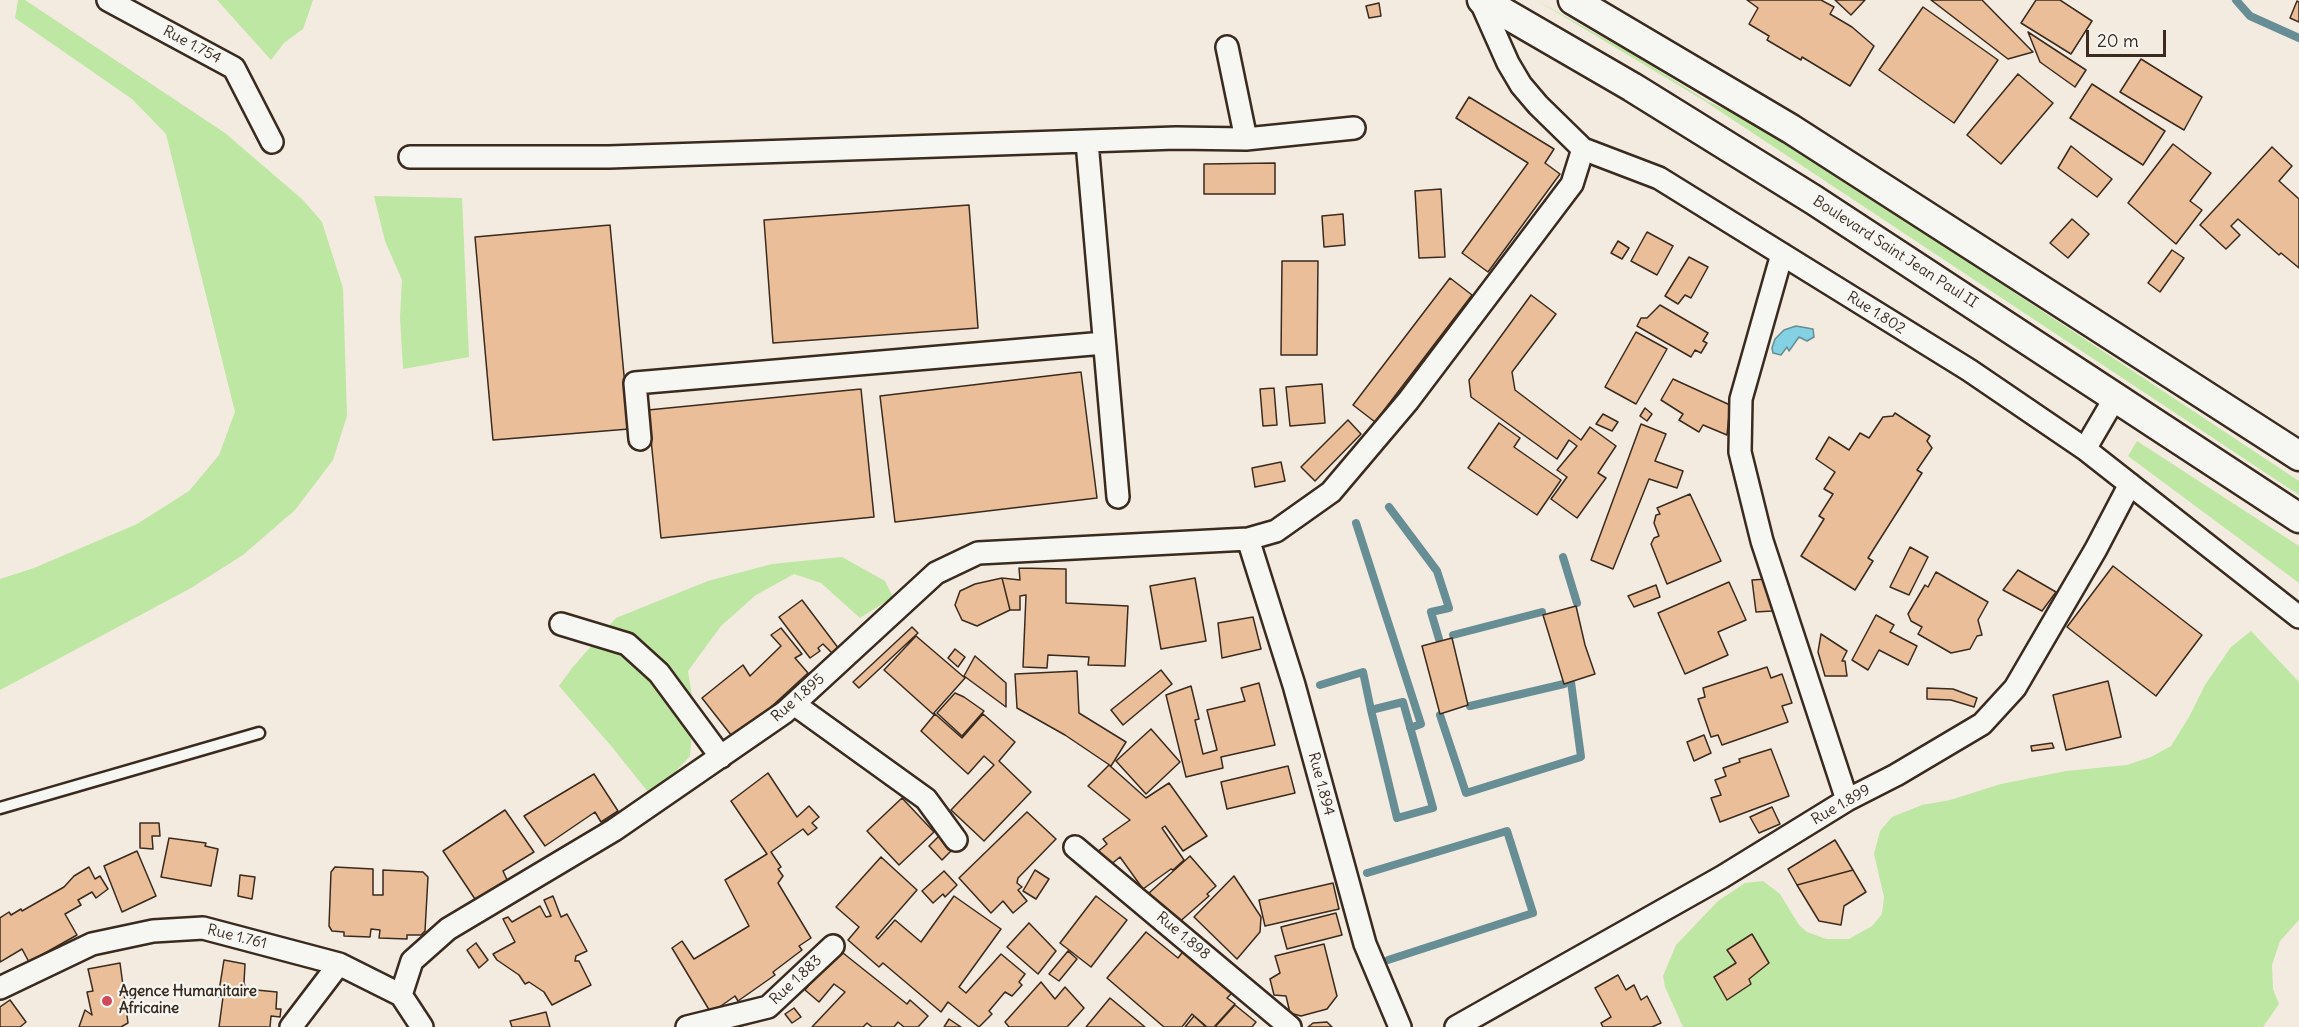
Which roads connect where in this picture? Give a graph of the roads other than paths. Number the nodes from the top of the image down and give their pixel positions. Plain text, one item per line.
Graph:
1 (108, 0) edge
2 (1481, 0) edge
3 (1573, 0) edge
4 (1227, 47) dead end
5 (1354, 128) dead end
6 (1246, 139) junction
7 (272, 142) dead end
8 (1087, 142) junction
9 (1583, 149) junction
10 (410, 157) dead end
11 (1782, 254) junction
12 (1104, 343) junction
13 (2116, 396) junction
14 (640, 439) dead end
15 (2296, 448) edge
16 (2085, 449) junction
17 (2130, 484) junction
18 (1118, 497) dead end
19 (2299, 518) edge
20 (1248, 539) junction
21 (2299, 616) edge
22 (561, 624) dead end
23 (795, 704) junction
24 (259, 732) dead end
25 (721, 757) junction
26 (1847, 800) junction
27 (0, 808) edge
28 (956, 840) dead end
29 (1075, 847) dead end
30 (833, 946) dead end
31 (339, 964) junction
32 (0, 988) edge
33 (401, 994) junction
34 (291, 1027) edge
35 (422, 1027) edge
36 (687, 1027) edge
37 (1290, 1027) edge
38 (1400, 1027) edge
39 (1456, 1027) edge

1 - 7 street, Rue 1.754
2 - 9 street, Rue 1.802
2 - 13 main road, Boulevard Saint Jean Paul II
3 - 15 main road
4 - 6 street
5 - 6 street
6 - 8 street
8 - 10 street
8 - 12 street
9 - 11 street, Rue 1.802
9 - 20 street, Rue 1.895
11 - 16 street, Rue 1.802
11 - 26 street
12 - 14 street
12 - 18 street
13 - 16 street
13 - 19 main road, Boulevard Saint Jean Paul II
16 - 17 street, Rue 1.802
17 - 21 street, Rue 1.802
17 - 26 street, Rue 1.899
20 - 23 street, Rue 1.895
20 - 38 street, Rue 1.894
22 - 25 street
23 - 25 street, Rue 1.895
23 - 28 street
24 - 27 lane
25 - 33 street, Rue 1.895
26 - 39 street, Rue 1.899
29 - 37 street, Rue 1.898
30 - 36 street, Rue 1.883
31 - 32 street, Rue 1.761
31 - 33 street, Rue 1.761
31 - 34 street
33 - 35 street

